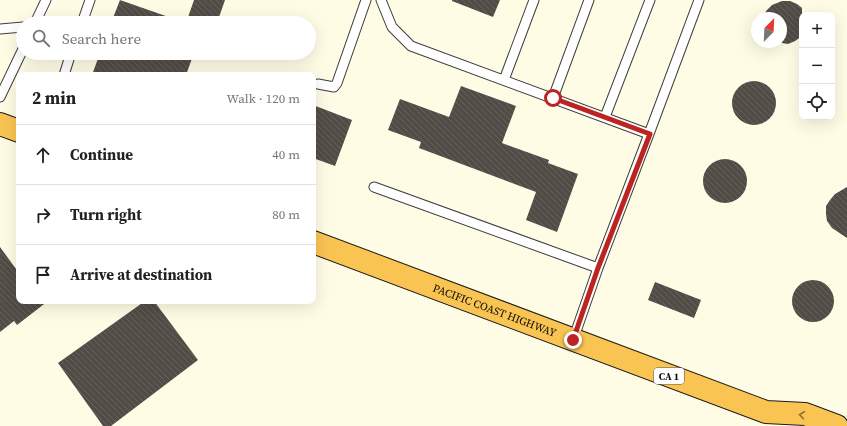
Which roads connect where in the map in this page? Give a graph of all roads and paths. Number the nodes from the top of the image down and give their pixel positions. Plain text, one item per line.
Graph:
1 (46, 0) edge
2 (90, 0) edge
3 (366, 0) edge
4 (381, 0) edge
5 (534, 0) edge
6 (589, 0) edge
7 (650, 0) edge
8 (699, 0) edge
9 (38, 16) edge
10 (84, 16) edge
11 (16, 27) edge
12 (0, 28) edge
13 (18, 60) edge
14 (69, 60) edge
15 (65, 72) edge
16 (504, 80) junction
17 (318, 84) dead end
18 (0, 97) edge
19 (553, 98) junction
20 (605, 117) junction
21 (0, 124) edge
22 (16, 130) edge
23 (650, 134) junction
24 (374, 187) dead end
25 (316, 243) edge
26 (598, 268) junction
27 (573, 340) junction
28 (774, 419) edge
29 (837, 426) edge

1 - 9 lane
2 - 10 lane
3 - 17 lane
4 - 16 lane
5 - 16 lane
6 - 19 lane
7 - 20 lane
8 - 23 lane
11 - 12 lane
13 - 18 lane
14 - 15 lane
16 - 19 lane
19 - 20 lane
20 - 23 lane
21 - 22 highway
23 - 26 lane
24 - 26 lane
25 - 27 highway, PACIFIC COAST HIGHWAY / CA 1
26 - 27 lane
27 - 28 highway, PACIFIC COAST HIGHWAY / CA 1
29 -> 28 highway, PACIFIC COAST HIGHWAY / CA 1

